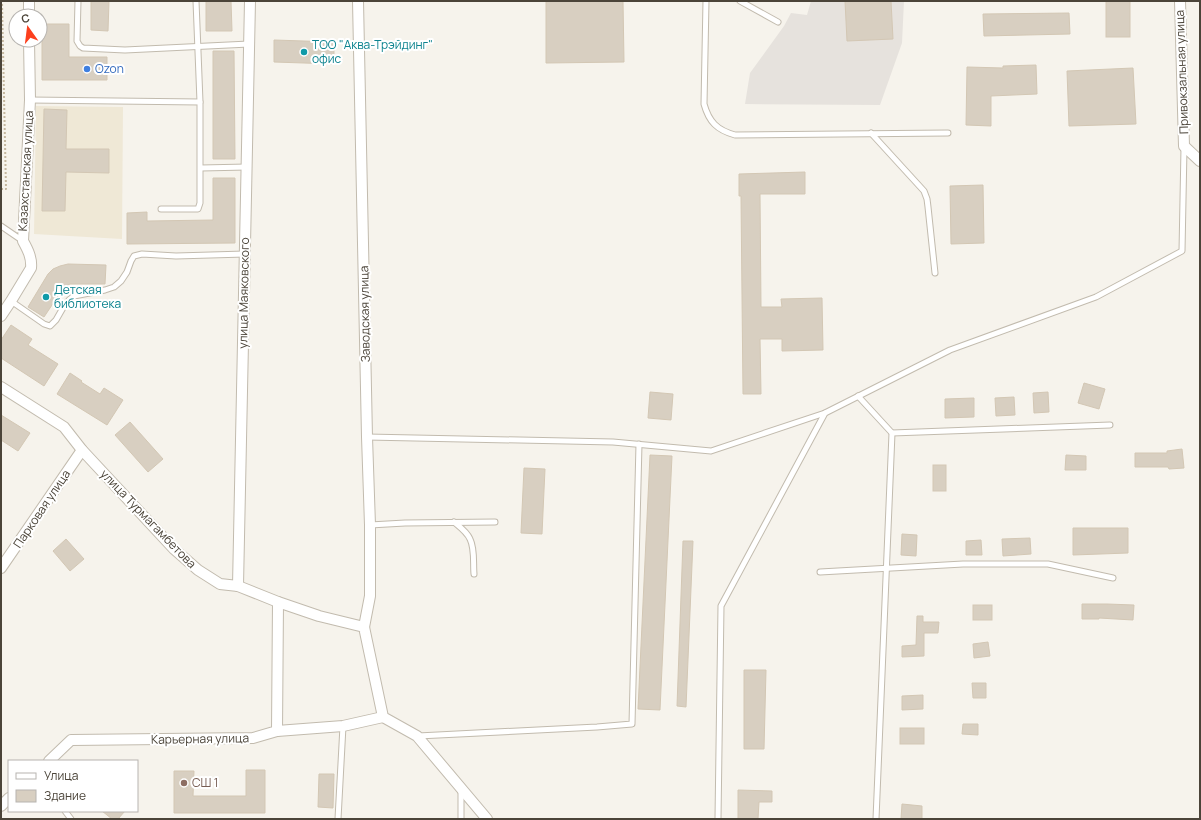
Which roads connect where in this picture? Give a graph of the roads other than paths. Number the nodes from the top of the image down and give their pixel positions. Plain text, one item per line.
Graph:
1 (78, 1) edge
2 (196, 1) edge
3 (250, 1) edge
4 (358, 1) edge
5 (706, 1) edge
6 (740, 1) edge
7 (1180, 1) edge
8 (778, 22) dead end
9 (249, 44) junction
10 (198, 46) junction
11 (29, 48) edge
12 (30, 100) junction
13 (200, 102) junction
14 (948, 132) dead end
15 (871, 133) junction
16 (1184, 146) junction
17 (1200, 161) edge
18 (247, 167) junction
19 (201, 168) junction
20 (162, 209) dead end
21 (1, 226) edge
22 (23, 241) junction
23 (245, 254) junction
24 (935, 273) dead end
25 (11, 301) junction
26 (1, 316) edge
27 (1, 387) edge
28 (858, 396) junction
29 (825, 413) junction
30 (1110, 425) dead end
31 (892, 433) junction
32 (367, 437) junction
33 (639, 444) junction
34 (82, 450) junction
35 (454, 522) junction
36 (495, 522) dead end
37 (370, 525) junction
38 (1, 568) edge
39 (886, 568) junction
40 (820, 572) dead end
41 (474, 574) dead end
42 (1113, 578) dead end
43 (238, 586) junction
44 (278, 602) junction
45 (364, 627) junction
46 (383, 717) junction
47 (343, 726) junction
48 (277, 731) junction
49 (417, 736) junction
50 (50, 760) edge
51 (461, 788) junction
52 (338, 819) edge
53 (461, 819) edge
54 (487, 819) edge
55 (718, 819) edge
56 (876, 819) edge

1 - 10 lane
2 - 10 lane
3 - 9 street, улица Маяковского
4 - 32 street, Заводская улица
5 - 15 lane
6 - 8 lane
7 - 16 street, Привокзальная улица
9 - 10 lane
9 - 18 street, улица Маяковского
10 - 13 lane
11 - 12 street, Казахстанская улица
12 - 13 lane
12 - 22 street, Казахстанская улица
13 - 19 lane
14 - 15 lane
15 - 24 lane
16 - 17 street, Привокзальная улица
16 - 28 lane
18 - 19 lane
18 - 23 street, улица Маяковского
19 - 20 lane
21 - 22 lane
22 - 25 street, Казахстанская улица
23 - 25 lane
23 - 43 street, улица Маяковского
25 - 26 street, Казахстанская улица
27 - 34 street, улица Турмагамбетова
28 - 29 lane
28 - 31 lane
29 - 33 lane
29 - 55 lane
30 - 31 lane
31 - 39 lane
32 - 33 lane
32 - 37 street, Заводская улица
33 - 49 lane
34 - 38 street, Парковая улица
34 - 43 street, улица Турмагамбетова
35 - 36 lane
35 - 37 lane
35 - 41 lane
37 - 45 street, Заводская улица
39 - 40 lane
39 - 42 lane
39 - 56 lane
43 - 44 street, улица Турмагамбетова
44 - 45 street, улица Турмагамбетова
44 - 48 street
45 - 46 street
46 - 47 street, Карьерная улица
46 - 49 street
47 - 48 street, Карьерная улица
47 - 52 lane
48 - 50 street, Карьерная улица
49 - 51 street
51 - 53 lane
51 - 54 street

